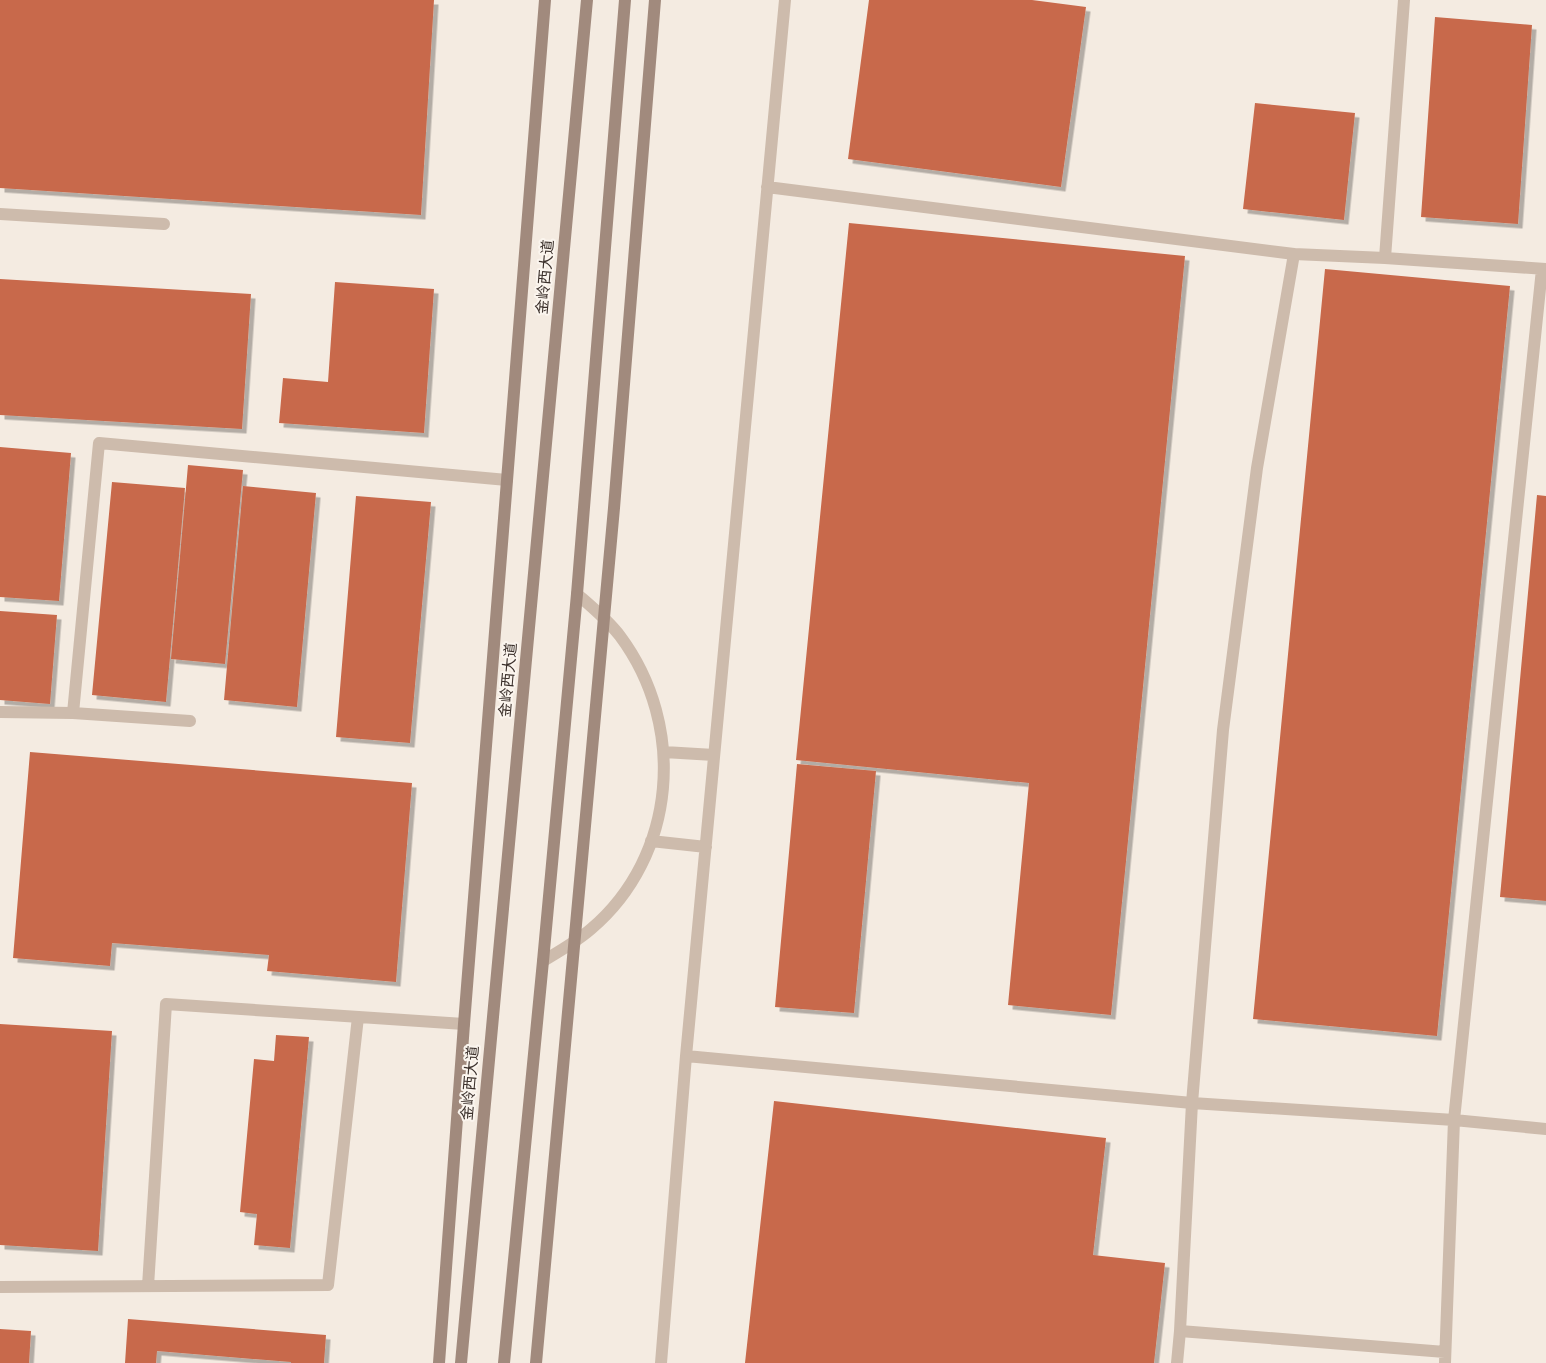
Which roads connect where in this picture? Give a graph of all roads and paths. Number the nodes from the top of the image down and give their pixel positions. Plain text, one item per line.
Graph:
1 (545, 0) edge
2 (587, 0) edge
3 (625, 0) edge
4 (655, 0) edge
5 (785, 0) edge
6 (1404, 0) edge
7 (766, 187) junction
8 (0, 214) edge
9 (164, 224) dead end
10 (1294, 254) junction
11 (1385, 258) junction
12 (1544, 269) edge
13 (507, 480) junction
14 (577, 594) junction
15 (604, 618) junction
16 (0, 712) edge
17 (72, 713) junction
18 (190, 721) dead end
19 (664, 752) junction
20 (714, 755) junction
21 (651, 842) junction
22 (706, 847) junction
23 (574, 942) junction
24 (543, 961) junction
25 (358, 1017) junction
26 (464, 1024) junction
27 (686, 1056) junction
28 (1192, 1103) junction
29 (1454, 1120) junction
30 (1546, 1129) edge
31 (148, 1286) junction
32 (0, 1287) edge
33 (1180, 1331) junction
34 (1445, 1358) edge
35 (438, 1363) edge
36 (461, 1363) edge
37 (504, 1363) edge
38 (536, 1363) edge
39 (662, 1363) edge
40 (1176, 1363) edge

1 - 13 street
2 - 36 street, 金岭西大道
3 - 14 street
4 - 15 street
5 - 7 street
6 - 11 street
7 - 10 street
7 - 20 street
8 - 9 street
10 - 11 street
10 - 28 street
11 - 12 street
12 - 29 street
13 - 17 street
13 - 26 street
14 - 15 street
14 - 24 street
15 - 19 street
15 - 23 street
16 - 17 street
17 - 18 street
19 - 20 street
19 - 21 street
20 - 22 street
21 - 22 street
21 - 23 street
22 - 27 street
23 - 24 street
23 - 38 street
24 - 37 street
25 - 26 street
25 - 31 street
25 - 31 street
26 - 35 street
27 - 28 street
27 - 39 street
28 - 29 street
28 - 33 street
29 - 30 street
29 - 34 street
31 - 32 street
33 - 34 street
33 - 40 street

